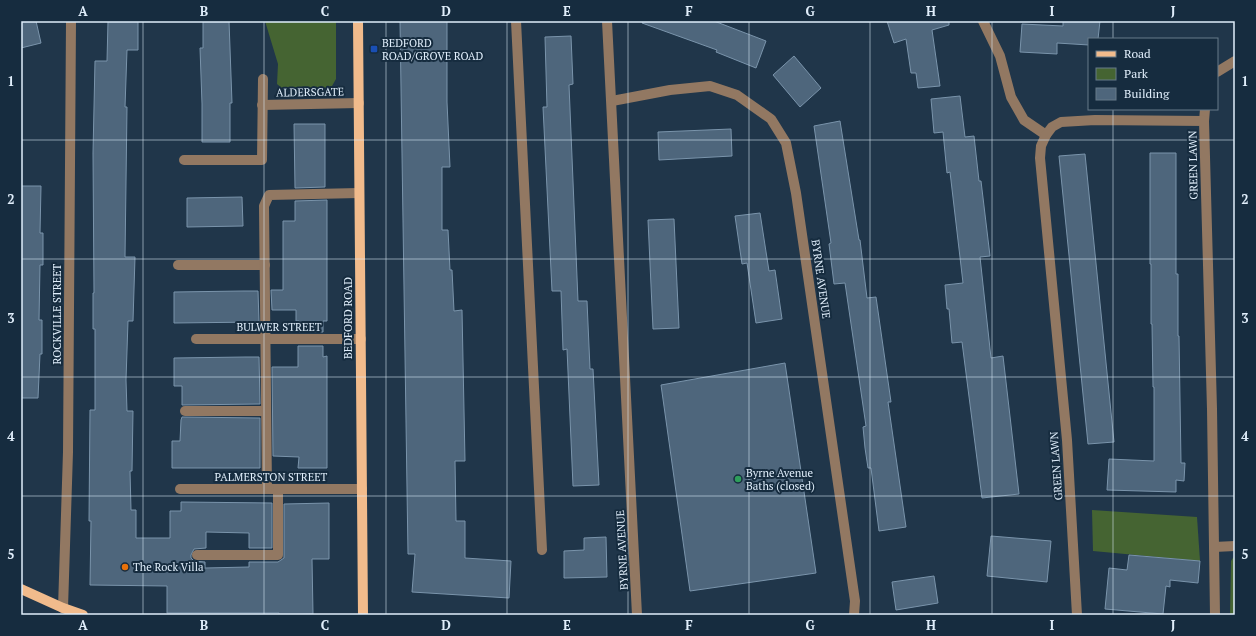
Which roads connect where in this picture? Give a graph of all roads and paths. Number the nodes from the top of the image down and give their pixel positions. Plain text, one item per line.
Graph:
1 (71, 21) edge
2 (358, 21) edge
3 (516, 21) edge
4 (607, 21) edge
5 (983, 21) edge
6 (1235, 61) edge
7 (1218, 71) edge
8 (263, 79) dead end
9 (612, 101) junction
10 (359, 103) junction
11 (262, 105) junction
12 (1205, 110) edge
13 (1204, 121) junction
14 (1046, 135) junction
15 (184, 160) dead end
16 (359, 193) junction
17 (178, 265) dead end
18 (265, 265) junction
19 (196, 339) dead end
20 (266, 339) junction
21 (361, 339) junction
22 (185, 411) dead end
23 (266, 411) junction
24 (180, 489) dead end
25 (267, 489) junction
26 (278, 489) junction
27 (362, 489) junction
28 (1235, 546) edge
29 (1214, 547) junction
30 (542, 550) dead end
31 (197, 555) dead end
32 (21, 589) edge
33 (63, 608) junction
34 (83, 615) edge
35 (363, 615) edge
36 (637, 615) edge
37 (854, 615) edge
38 (1077, 615) edge
39 (1215, 615) edge

1 - 33 street, ROCKVILLE STREET
2 - 10 main road, BEDFORD ROAD
3 - 30 street
4 - 9 street, BYRNE AVENUE
5 - 14 street
6 - 7 street
8 - 11 street, ALDERSGATE
9 - 36 street, BYRNE AVENUE
9 - 37 street, BYRNE AVENUE
10 - 11 street, ALDERSGATE
10 - 16 main road, BEDFORD ROAD
11 - 15 street, ALDERSGATE
12 - 13 street
13 - 14 street, GREEN LAWN
13 - 29 street, GREEN LAWN
14 - 38 street, GREEN LAWN
16 - 18 street
16 - 21 main road, BEDFORD ROAD
17 - 18 street
18 - 20 street
19 - 20 street, BULWER STREET
20 - 21 street, BULWER STREET
20 - 23 street
21 - 27 main road, BEDFORD ROAD
22 - 23 street
23 - 25 street
24 - 25 street, PALMERSTON STREET
25 - 26 street, PALMERSTON STREET
26 - 27 street, PALMERSTON STREET
26 - 31 street
27 - 35 main road, BEDFORD ROAD
28 - 29 street
29 - 39 street, GREEN LAWN
32 - 33 main road
33 - 34 main road

